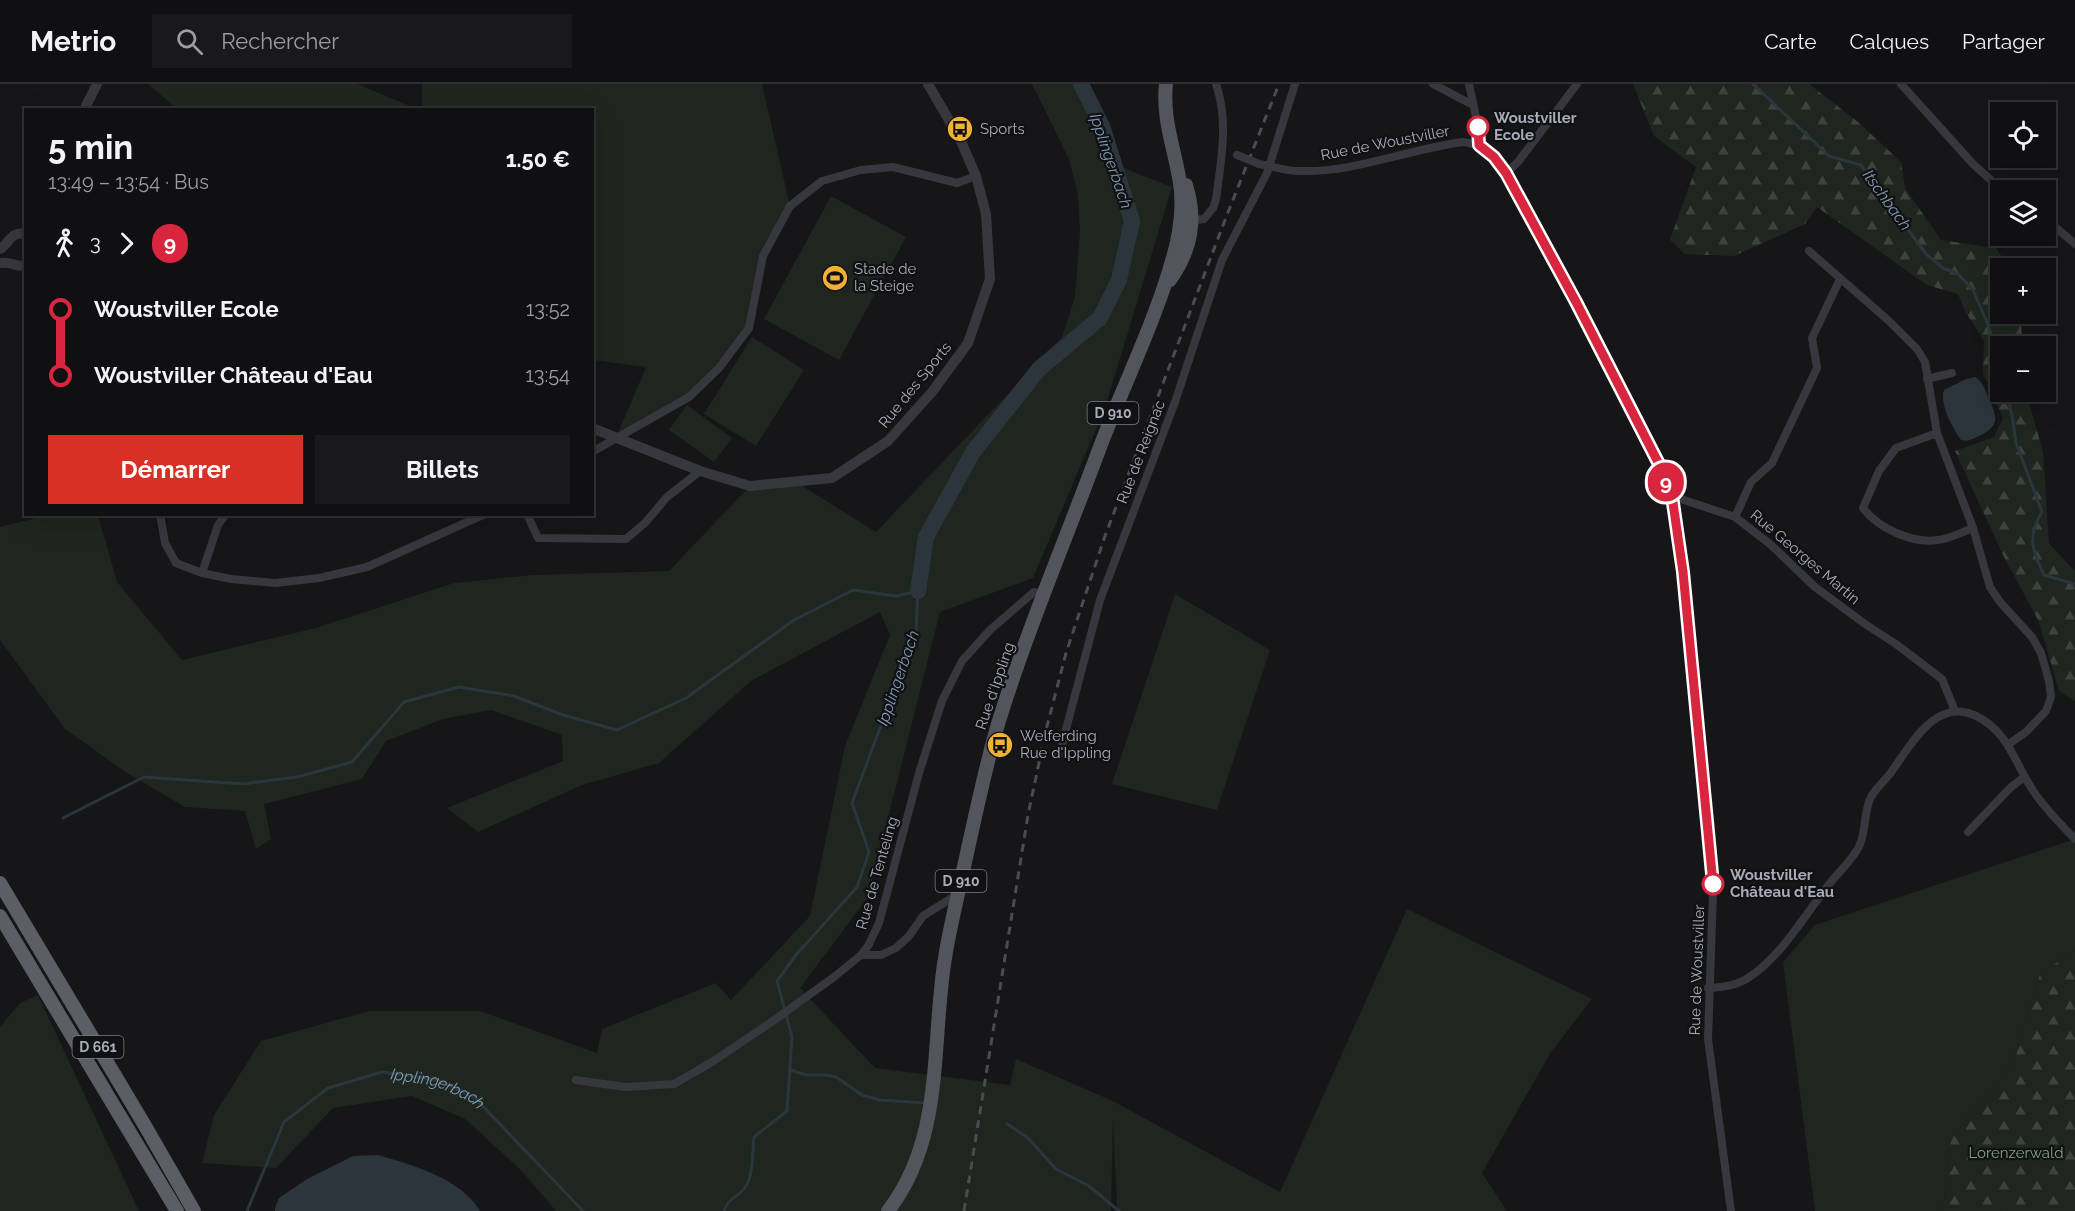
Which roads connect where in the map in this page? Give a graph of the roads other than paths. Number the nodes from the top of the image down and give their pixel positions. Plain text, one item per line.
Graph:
1 (97, 84) edge
2 (928, 84) edge
3 (1166, 84) edge
4 (1216, 84) edge
5 (1295, 84) edge
6 (1433, 84) edge
7 (1469, 84) edge
8 (1577, 84) edge
9 (1901, 84) edge
10 (1473, 105) junction
11 (85, 108) edge
12 (1479, 145) junction
13 (1223, 148) junction
14 (1270, 166) junction
15 (1506, 173) junction
16 (976, 176) junction
17 (1991, 180) edge
18 (1187, 221) junction
19 (2056, 228) edge
20 (24, 234) edge
21 (2075, 244) edge
22 (2, 248) edge
23 (1809, 251) dead end
24 (4, 262) edge
25 (24, 266) edge
26 (1840, 279) junction
27 (1952, 373) dead end
28 (1927, 379) junction
29 (594, 429) edge
30 (1937, 433) junction
31 (616, 438) junction
32 (594, 451) edge
33 (700, 471) junction
34 (1672, 496) junction
35 (160, 516) edge
36 (225, 516) edge
37 (480, 516) edge
38 (528, 516) edge
39 (1736, 517) junction
40 (1973, 528) junction
41 (202, 573) junction
42 (1044, 594) junction
43 (1954, 711) junction
44 (2009, 744) junction
45 (1059, 756) dead end
46 (2024, 777) junction
47 (1968, 832) dead end
48 (2075, 840) edge
49 (0, 883) edge
50 (958, 894) junction
51 (0, 916) edge
52 (861, 955) junction
53 (1708, 988) junction
54 (576, 1080) dead end
55 (144, 1124) junction
56 (175, 1211) edge
57 (194, 1211) edge
58 (204, 1211) edge
59 (888, 1211) edge
60 (1731, 1211) edge

1 - 11 street
2 - 16 street, Rue des Sports
3 - 18 main road, Rue d'Ippling / D 910
4 - 13 street
5 - 14 street, Rue de Reignac
6 - 10 street
7 - 10 street
8 - 15 street
9 - 17 street
10 - 12 street
12 - 14 street, Rue de Woustviller
12 - 15 street, Rue de Woustviller
13 - 14 street, Rue de Woustviller, bridge
13 - 18 street
14 - 45 street, Rue de Reignac
15 - 34 street, Rue de Woustviller
16 - 31 street
16 - 33 street, Rue des Sports
18 - 42 main road, Rue d'Ippling / D 910
19 - 21 street
20 - 22 street
22 - 24 street
23 - 26 street
24 - 25 street
26 - 28 street
26 - 39 street
27 - 28 street
28 - 30 street
29 - 31 street, Rue des Sports
30 - 40 street
30 - 40 street
31 - 32 street
31 - 33 street, Rue des Sports
33 - 38 street
34 - 39 street, Rue Georges Martin
34 - 53 street, Rue de Woustviller
35 - 41 street
36 - 41 street
37 - 41 street
39 - 43 street, Rue Georges Martin
40 - 44 street
42 - 50 main road, Rue d'Ippling / D 910
42 - 52 street, Rue de Tenteling
43 - 44 street
43 - 53 street
44 - 46 street
46 - 47 street
46 - 48 street
49 - 55 highway, D 661
50 - 52 street
50 - 59 main road, Rue d'Ippling / D 910
51 - 56 highway, D 661
52 - 54 street, Rue de Tenteling
53 - 60 street, Rue de Woustviller
55 - 57 highway, D 661
55 - 58 highway

